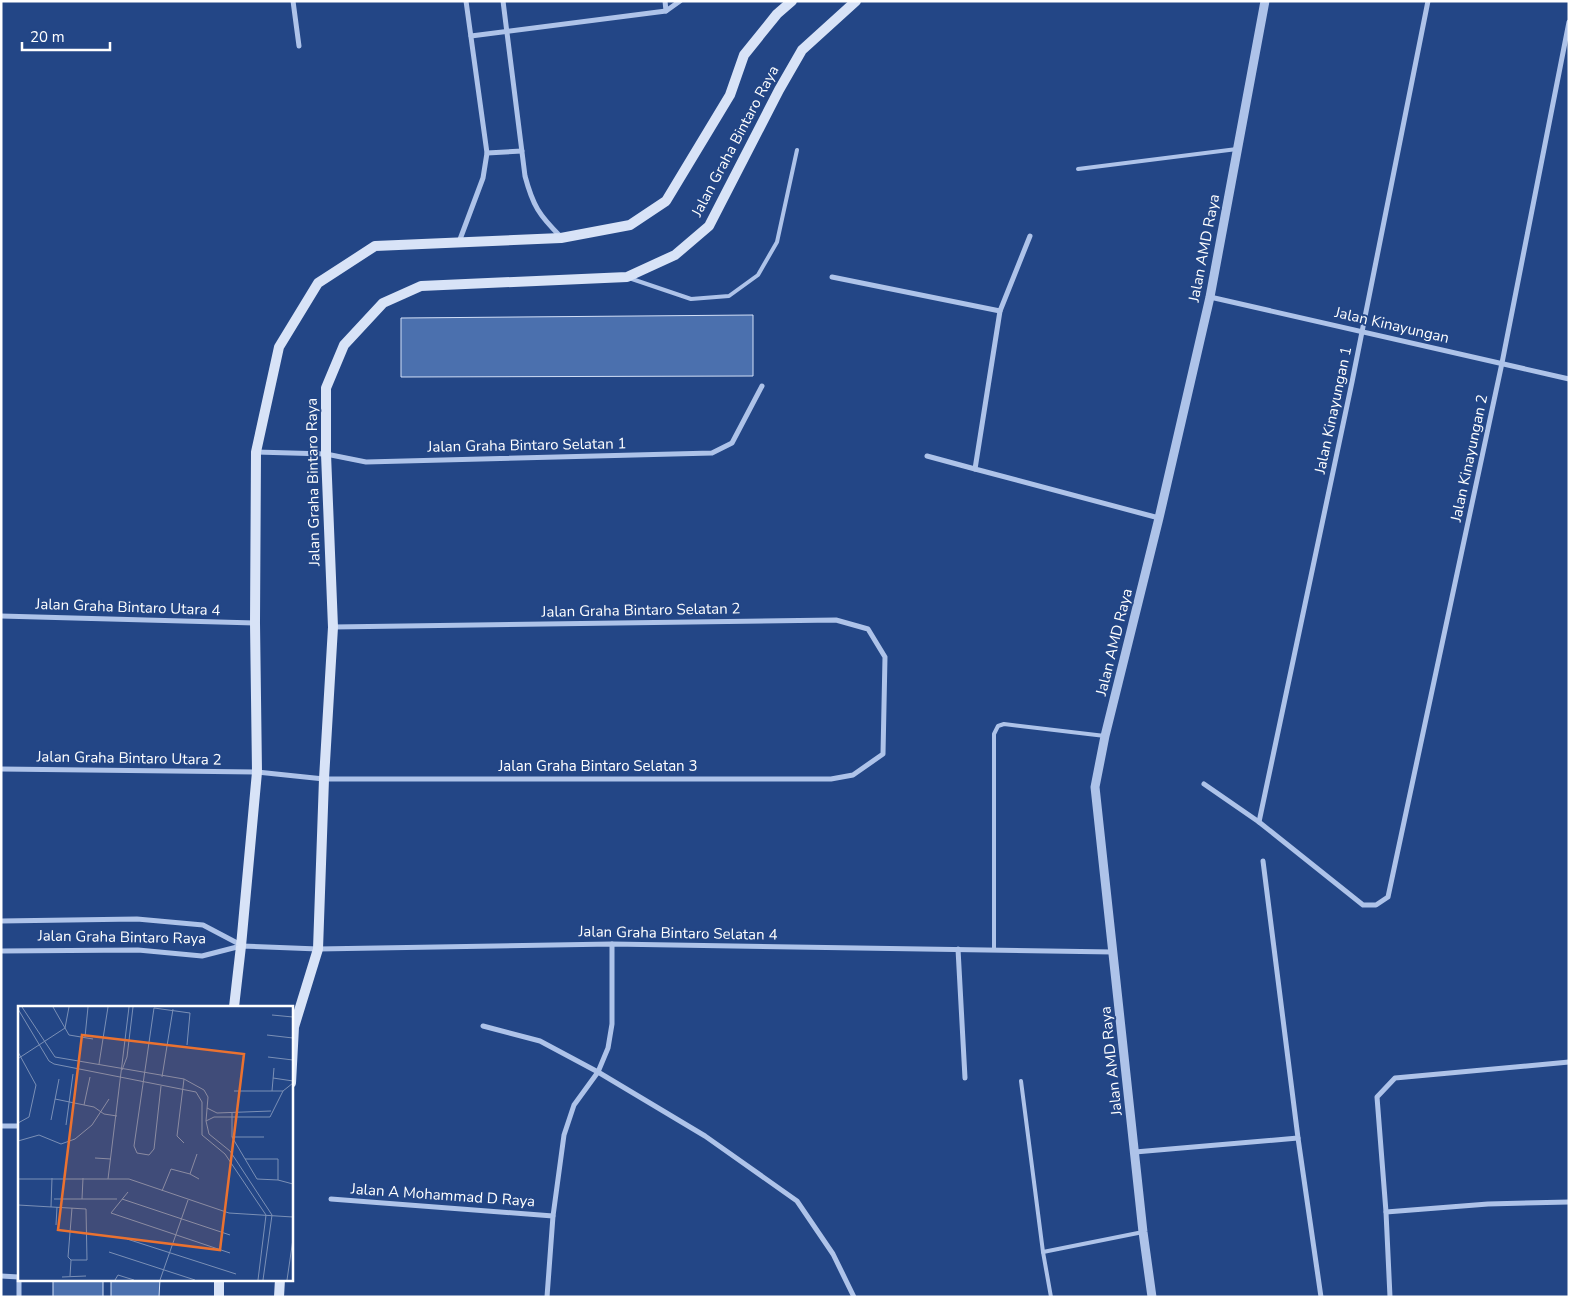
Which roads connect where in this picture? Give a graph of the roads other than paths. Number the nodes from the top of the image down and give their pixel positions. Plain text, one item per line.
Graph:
1 (293, 1) edge
2 (466, 1) edge
3 (503, 1) edge
4 (665, 1) edge
5 (680, 1) edge
6 (792, 1) edge
7 (856, 1) edge
8 (1265, 1) edge
9 (1428, 1) edge
10 (666, 11) junction
11 (1569, 22) edge
12 (507, 31) junction
13 (471, 36) junction
14 (299, 46) dead end
15 (797, 150) dead end
16 (1237, 150) junction
17 (522, 151) junction
18 (487, 153) junction
19 (1078, 169) dead end
20 (1030, 236) dead end
21 (562, 238) junction
22 (458, 242) junction
23 (627, 277) junction
24 (832, 277) dead end
25 (1210, 296) junction
26 (1000, 311) junction
27 (1362, 331) junction
28 (1502, 363) junction
29 (1569, 379) edge
30 (762, 386) dead end
31 (256, 452) junction
32 (326, 454) junction
33 (927, 456) dead end
34 (975, 469) junction
35 (1159, 518) junction
36 (1, 616) edge
37 (255, 624) junction
38 (333, 627) junction
39 (884, 705) joint
40 (1105, 736) junction
41 (1, 769) edge
42 (257, 772) junction
43 (324, 779) junction
44 (1204, 784) dead end
45 (1259, 822) junction
46 (1263, 861) dead end
47 (1, 921) edge
48 (612, 944) junction
49 (242, 946) junction
50 (318, 949) junction
51 (958, 949) junction
52 (994, 950) junction
53 (1, 951) edge
54 (1114, 952) junction
55 (234, 1006) edge
56 (483, 1026) dead end
57 (1569, 1062) edge
58 (292, 1064) edge
59 (598, 1072) junction
60 (964, 1078) dead end
61 (1021, 1081) dead end
62 (1, 1126) edge
63 (18, 1126) edge
64 (1298, 1138) junction
65 (1135, 1152) junction
66 (331, 1199) dead end
67 (1569, 1202) edge
68 (1386, 1212) junction
69 (553, 1216) junction
70 (1143, 1232) junction
71 (1042, 1252) junction
72 (1, 1276) edge
73 (18, 1278) edge
74 (19, 1280) edge
75 (219, 1280) edge
76 (280, 1280) edge
77 (19, 1297) edge
78 (219, 1297) edge
79 (279, 1297) edge
80 (547, 1297) edge
81 (854, 1297) edge
82 (1051, 1297) edge
83 (1152, 1297) edge
84 (1321, 1297) edge
85 (1390, 1297) edge

1 - 14 street
2 - 13 street
3 - 12 street
4 - 10 street
5 - 10 street
6 - 21 main road, Jalan Graha Bintaro Raya
7 - 23 main road, Jalan Graha Bintaro Raya
8 - 16 street, Jalan AMD Raya
9 - 27 street, Jalan Kinayungan 1
10 - 12 street
11 - 28 street, Jalan Kinayungan 2
12 - 13 street
12 - 17 street
13 - 18 street
15 - 23 lane
16 - 19 lane
16 - 25 street, Jalan AMD Raya
17 - 18 street
17 - 21 street
18 - 22 street
20 - 26 street
21 - 22 main road, Jalan Graha Bintaro Raya
22 - 31 main road, Jalan Graha Bintaro Raya
23 - 32 main road, Jalan Graha Bintaro Raya
24 - 26 street
25 - 27 street, Jalan Kinayungan
25 - 35 street, Jalan AMD Raya
26 - 34 street
27 - 28 street, Jalan Kinayungan
27 - 45 street, Jalan Kinayungan 1
28 - 29 street, Jalan Kinayungan
28 - 45 street, Jalan Kinayungan 2
30 - 32 street, Jalan Graha Bintaro Selatan 1
31 - 32 street, Jalan Graha Bintaro Selatan 1
31 - 37 main road, Jalan Graha Bintaro Raya
32 - 38 main road, Jalan Graha Bintaro Raya
33 - 34 street
34 - 35 street
35 - 40 street, Jalan AMD Raya
36 - 37 street, Jalan Graha Bintaro Utara 4
37 - 42 main road, Jalan Graha Bintaro Raya
38 - 39 street, Jalan Graha Bintaro Selatan 2
38 - 43 main road, Jalan Graha Bintaro Raya
39 - 43 street, Jalan Graha Bintaro Selatan 3
40 - 52 lane
40 - 54 street, Jalan AMD Raya
41 - 42 street, Jalan Graha Bintaro Utara 2
42 - 43 street, Jalan Graha Bintaro Selatan 3
42 - 49 main road, Jalan Graha Bintaro Raya
43 - 50 main road, Jalan Graha Bintaro Raya
44 - 45 street
46 - 64 street
47 - 49 street, Jalan Graha Bintaro Raya
48 - 50 street, Jalan Graha Bintaro Selatan 4
48 - 51 street, Jalan Graha Bintaro Selatan 4
48 - 59 street, Jalan A Mohammad D Raya
49 - 50 street, Jalan Graha Bintaro Selatan 4
49 - 53 street, Jalan Graha Bintaro Raya
49 - 55 main road, Jalan Graha Bintaro Raya
50 - 58 main road, Jalan Graha Bintaro Raya
51 - 52 street, Jalan Graha Bintaro Selatan 4
51 - 60 street
52 - 54 street, Jalan Graha Bintaro Selatan 4
54 - 65 street, Jalan AMD Raya
56 - 59 street
57 - 68 street
59 - 69 street, Jalan A Mohammad D Raya
59 - 81 street
61 - 71 lane
62 - 63 street
64 - 65 street
64 - 84 street
65 - 70 street, Jalan AMD Raya
66 - 69 street, Jalan A Mohammad D Raya
67 - 68 street
68 - 85 street
69 - 80 street, Jalan A Mohammad D Raya
70 - 71 lane
70 - 83 street, Jalan AMD Raya
71 - 82 lane
72 - 73 street
74 - 77 street
75 - 78 main road
76 - 79 main road

